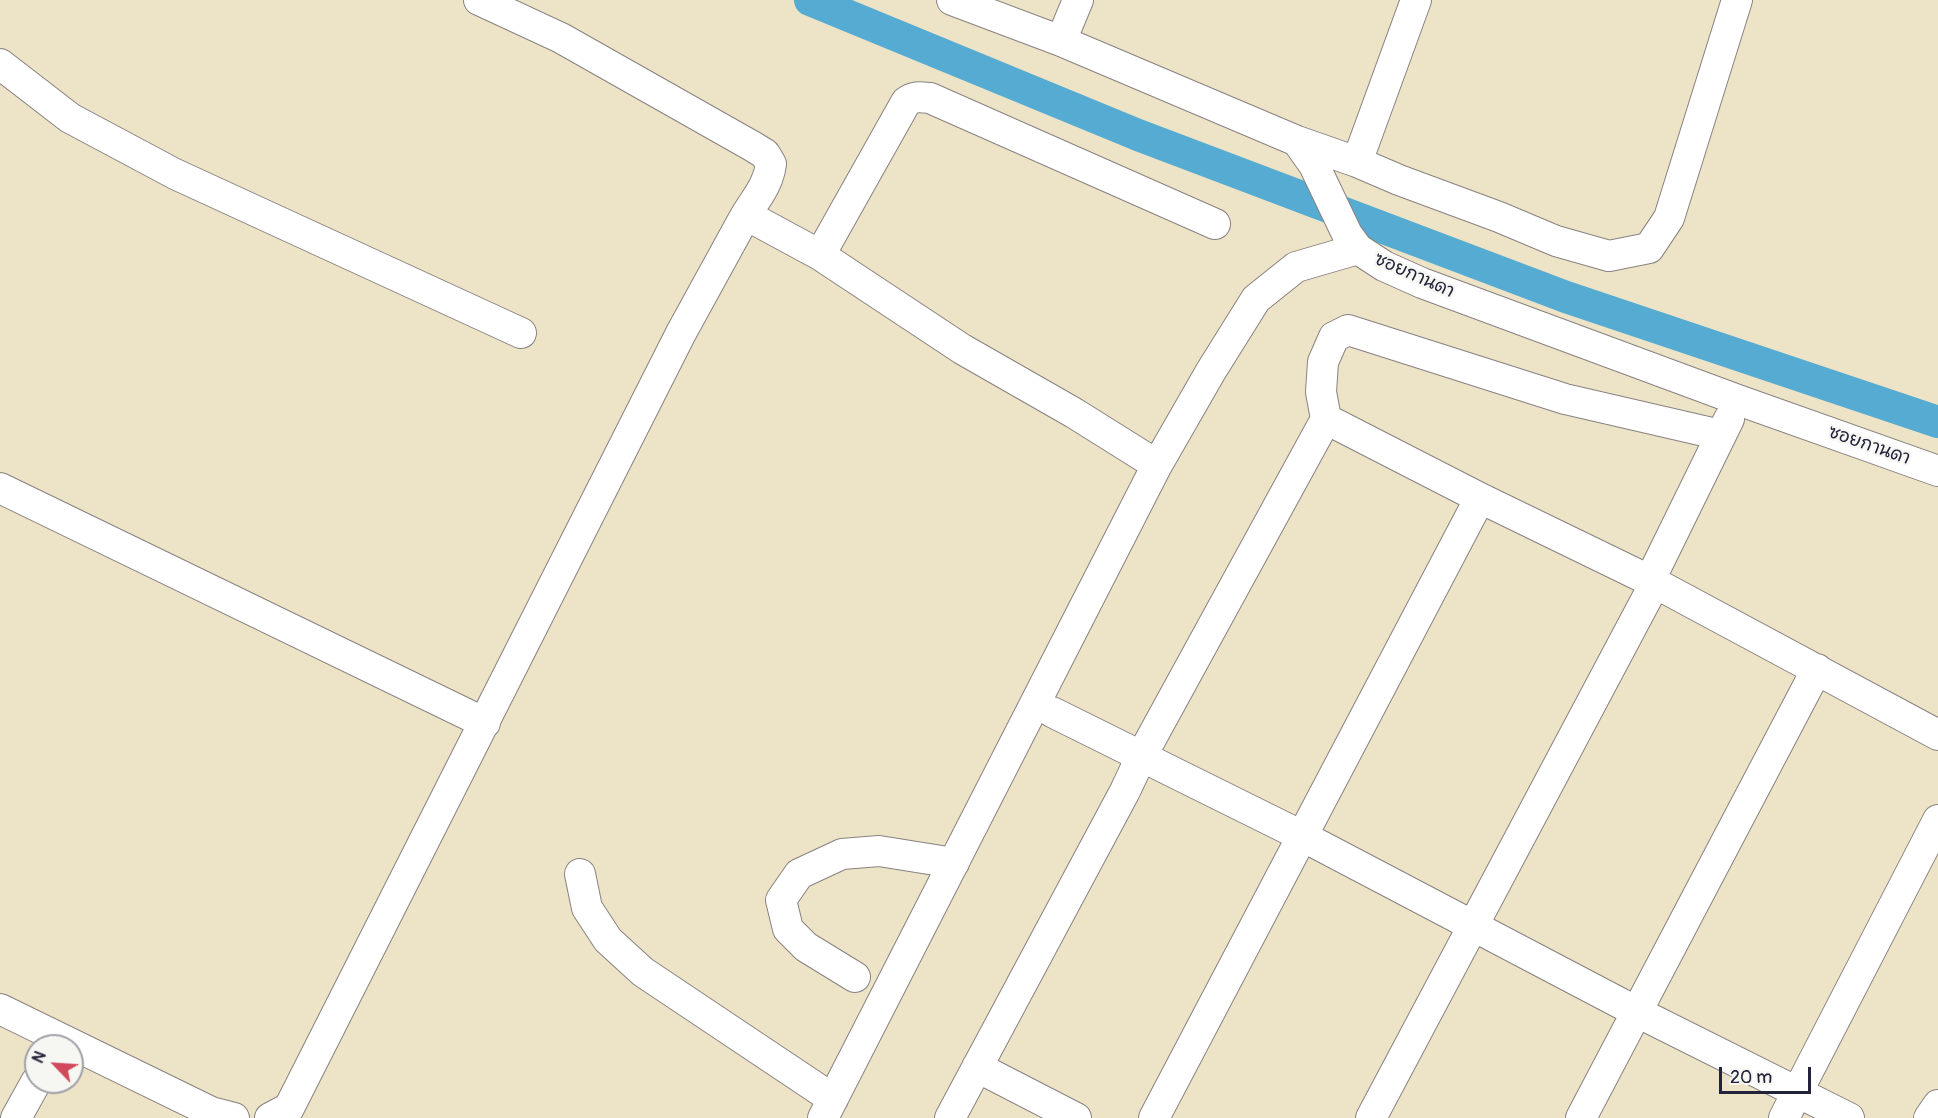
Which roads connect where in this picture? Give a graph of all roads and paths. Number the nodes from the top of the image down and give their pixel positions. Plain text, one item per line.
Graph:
1 (478, 0) edge
2 (952, 0) edge
3 (1078, 0) edge
4 (1416, 0) edge
5 (1737, 0) edge
6 (1061, 41) junction
7 (0, 64) edge
8 (1306, 153) junction
9 (1356, 162) junction
10 (746, 215) junction
11 (1215, 224) dead end
12 (1352, 242) junction
13 (820, 255) junction
14 (521, 333) dead end
15 (1738, 400) junction
16 (1326, 418) junction
17 (1721, 435) junction
18 (1157, 465) junction
19 (1938, 471) edge
20 (0, 488) edge
21 (1480, 498) junction
22 (1652, 581) junction
23 (1817, 669) junction
24 (1052, 712) dead end
25 (485, 723) junction
26 (1938, 735) edge
27 (1141, 757) junction
28 (1938, 820) edge
29 (1302, 836) junction
30 (954, 863) junction
31 (580, 874) dead end
32 (1474, 925) junction
33 (855, 977) dead end
34 (0, 1009) edge
35 (1637, 1012) junction
36 (45, 1034) edge
37 (84, 1054) edge
38 (977, 1066) junction
39 (1797, 1091) junction
40 (29, 1094) edge
41 (1938, 1105) edge
42 (828, 1108) edge
43 (16, 1118) edge
44 (234, 1118) edge
45 (270, 1118) edge
46 (950, 1118) edge
47 (1076, 1118) edge
48 (1154, 1118) edge
49 (1371, 1118) edge
50 (1581, 1118) edge
51 (1784, 1118) edge
52 (1850, 1118) edge
53 (1929, 1118) edge

1 - 10 street
2 - 6 street
3 - 6 street
4 - 9 street
5 - 9 street
6 - 8 street
7 - 14 street
8 - 9 street
8 - 12 street
10 - 13 street
10 - 25 street
11 - 13 street
12 - 15 street, ซอยกานดา
12 - 18 street
13 - 18 street
15 - 17 street
15 - 19 street, ซอยกานดา
16 - 17 street
16 - 21 street
16 - 27 street
17 - 22 street
18 - 30 street
20 - 25 street
21 - 22 street
21 - 29 street
22 - 23 street
22 - 32 street
23 - 26 street
23 - 35 street
24 - 27 street
25 - 45 street
27 - 29 street
27 - 38 street
28 - 39 street
29 - 32 street
29 - 48 street
30 - 33 street
30 - 42 street
31 - 42 street
32 - 35 street
32 - 49 street
34 - 36 street
35 - 39 street
35 - 50 street
37 - 44 street
38 - 46 street
38 - 47 street
39 - 51 street
39 - 52 street
40 - 43 street
41 - 53 street

